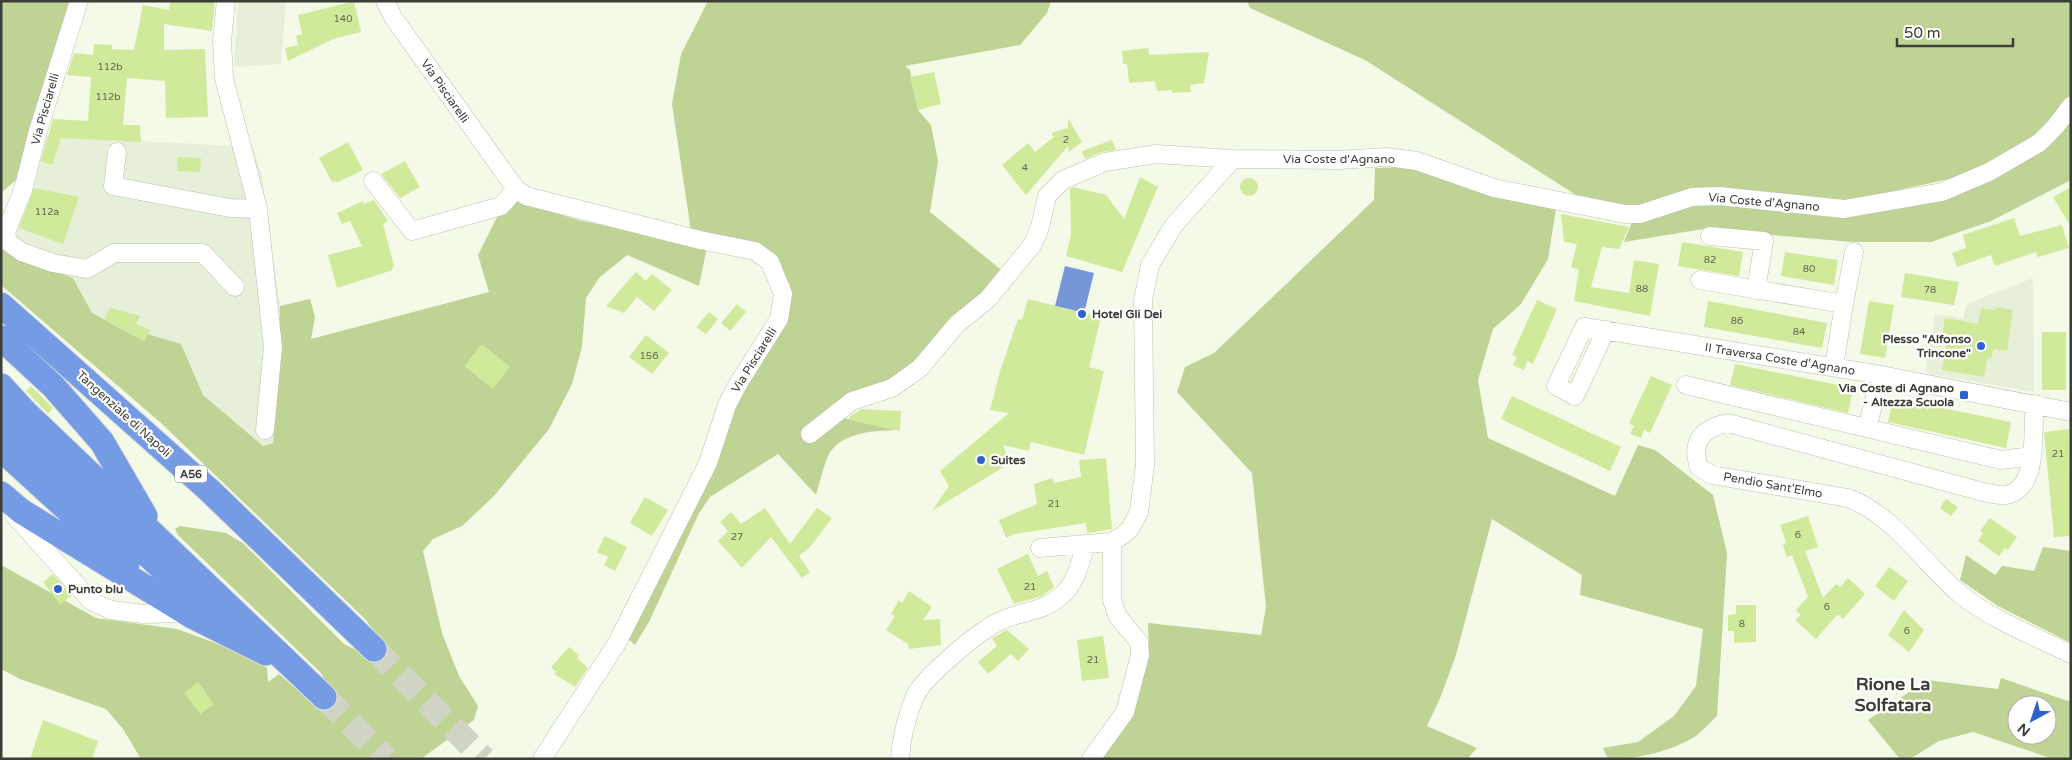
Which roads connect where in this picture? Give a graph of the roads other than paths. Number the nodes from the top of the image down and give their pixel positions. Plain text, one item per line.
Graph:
1 (79, 1) edge
2 (226, 1) edge
3 (385, 1) edge
4 (2071, 106) edge
5 (116, 152) dead end
6 (1233, 159) junction
7 (373, 180) dead end
8 (516, 189) junction
9 (258, 210) junction
10 (1710, 236) dead end
11 (1854, 252) dead end
12 (1700, 280) dead end
13 (235, 287) dead end
14 (1756, 290) junction
15 (1844, 304) junction
16 (1, 305) edge
17 (1606, 330) dead end
18 (1, 338) edge
19 (1, 355) edge
20 (1834, 367) junction
21 (1, 368) edge
22 (1881, 375) junction
23 (1686, 385) dead end
24 (1, 386) edge
25 (1, 402) edge
26 (2035, 404) junction
27 (2071, 412) edge
28 (1, 418) edge
29 (1866, 428) junction
30 (264, 430) dead end
31 (1, 433) edge
32 (810, 434) dead end
33 (1, 449) edge
34 (2032, 456) junction
35 (1, 466) edge
36 (1, 480) edge
37 (127, 484) junction
38 (5, 505) edge
39 (158, 538) junction
40 (1112, 542) junction
41 (1086, 544) junction
42 (1040, 548) dead end
43 (107, 565) junction
44 (145, 588) junction
45 (191, 615) junction
46 (235, 638) junction
47 (374, 649) tunnel mouth
48 (261, 650) junction
49 (2071, 654) edge
50 (290, 665) junction
51 (324, 697) tunnel mouth
52 (542, 759) edge
53 (900, 759) edge
54 (1091, 759) edge

1 - 13 street, Via Pisciarelli
2 - 9 street
3 - 8 street, Via Pisciarelli
4 - 6 street, Via Coste d'Agnano
5 - 9 street
6 - 32 street, Via Coste d'Agnano
6 - 40 street
7 - 8 street
8 - 52 street, Via Pisciarelli
9 - 30 street
10 - 14 street
11 - 15 street
12 - 14 street
14 - 15 street
15 - 20 street
16 - 47 highway, Tangenziale di Napoli / A56
17 - 20 street, II Traversa Coste d'Agnano
18 - 37 highway
19 - 37 highway
20 - 22 street, II Traversa Coste d'Agnano
21 - 39 highway
22 - 26 street, II Traversa Coste d'Agnano
22 - 29 street
23 - 29 street
24 - 39 highway
25 - 48 highway
26 - 27 street, II Traversa Coste d'Agnano
26 - 34 street, Pendio Sant'Elmo
28 - 46 highway
29 - 34 street
31 - 45 highway
33 - 45 highway
34 - 49 street, Pendio Sant'Elmo
35 - 44 highway
36 - 43 highway
37 - 39 highway
38 - 43 highway
38 - 45 street
39 - 50 highway
40 - 41 street
40 - 54 street
41 - 42 street
41 - 53 street
43 - 44 highway
44 - 45 highway
45 - 46 highway
46 - 48 highway
48 - 50 highway
50 - 51 highway

